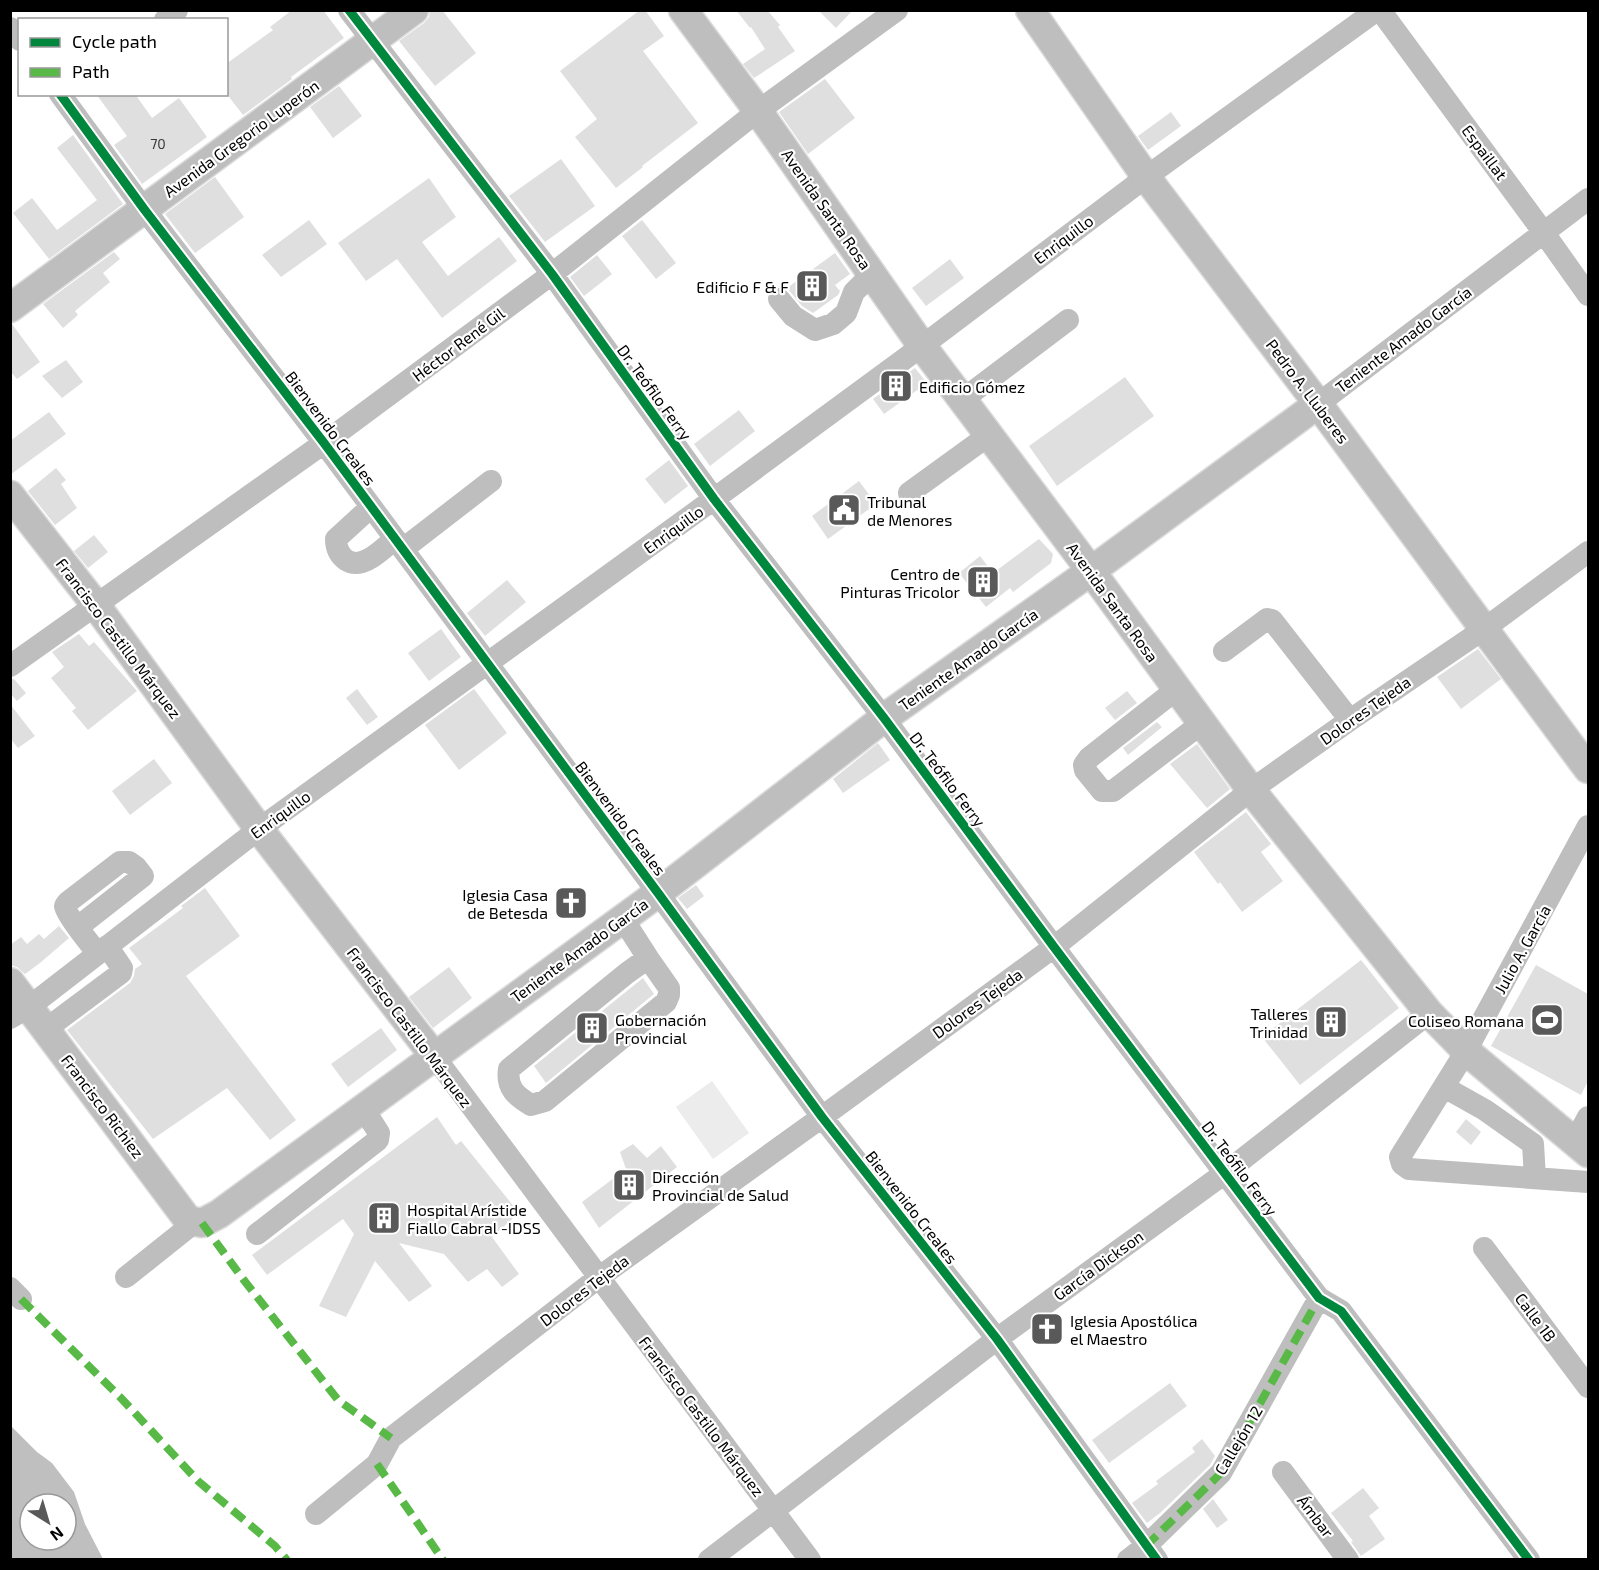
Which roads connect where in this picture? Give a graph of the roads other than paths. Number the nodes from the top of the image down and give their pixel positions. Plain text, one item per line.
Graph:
1 (349, 10) edge
2 (414, 10) edge
3 (683, 10) edge
4 (897, 10) edge
5 (1030, 10) edge
6 (1378, 10) edge
7 (372, 42) junction
8 (62, 96) edge
9 (758, 111) junction
10 (1146, 177) junction
11 (1588, 199) edge
12 (144, 209) junction
13 (1545, 233) junction
14 (552, 274) junction
15 (872, 274) junction
16 (1588, 295) edge
17 (779, 299) dead end
18 (10, 308) edge
19 (1068, 320) dead end
20 (922, 346) junction
21 (962, 400) junction
22 (1318, 404) junction
23 (989, 435) junction
24 (324, 443) junction
25 (491, 481) dead end
26 (909, 493) dead end
27 (10, 495) edge
28 (714, 499) junction
29 (371, 507) junction
30 (399, 544) junction
31 (1588, 552) edge
32 (1091, 571) junction
33 (95, 604) junction
34 (1484, 629) junction
35 (1224, 651) dead end
36 (487, 662) junction
37 (10, 666) edge
38 (1177, 689) junction
39 (884, 718) junction
40 (1350, 720) junction
41 (1202, 723) junction
42 (1588, 770) edge
43 (1251, 790) junction
44 (1588, 826) edge
45 (259, 829) junction
46 (658, 893) junction
47 (161, 904) junction
48 (623, 919) junction
49 (1054, 947) junction
50 (102, 950) junction
51 (648, 958) junction
52 (10, 982) edge
53 (20, 1012) edge
54 (1429, 1013) junction
55 (46, 1029) junction
56 (1466, 1051) junction
57 (434, 1056) junction
58 (1491, 1072) junction
59 (1444, 1087) junction
60 (1473, 1103) junction
61 (363, 1108) junction
62 (822, 1118) junction
63 (1584, 1137) edge
64 (1225, 1173) junction
65 (1535, 1178) junction
66 (1588, 1182) edge
67 (198, 1222) junction
68 (257, 1234) dead end
69 (1484, 1248) dead end
70 (126, 1276) dead end
71 (598, 1278) junction
72 (1319, 1298) junction
73 (997, 1339) junction
74 (1588, 1387) edge
75 (1283, 1472) dead end
76 (772, 1510) junction
77 (316, 1514) dead end
78 (1152, 1553) edge
79 (709, 1560) edge
80 (810, 1560) edge
81 (1128, 1560) edge
82 (1348, 1560) edge
83 (1529, 1560) edge

1 - 7 street, Dr. Teófilo Ferry
2 - 7 main road, Avenida Gregorio Luperón
3 - 9 main road, Avenida Santa Rosa
4 - 9 street, Héctor René Gil
5 - 10 main road, Pedro A. Lluberes
6 - 10 street, Enriquillo
6 - 13 street, Espaillat
7 - 12 main road, Avenida Gregorio Luperón
7 - 14 street, Dr. Teófilo Ferry
8 - 12 street, Bienvenido Creales
9 - 14 street, Héctor René Gil
9 - 15 main road, Avenida Santa Rosa
10 - 20 street, Enriquillo
10 - 22 main road, Pedro A. Lluberes
11 - 13 street, Teniente Amado García
12 - 18 main road, Avenida Gregorio Luperón
12 - 24 street, Bienvenido Creales
13 - 16 street, Espaillat
13 - 22 street, Teniente Amado García
14 - 24 street, Héctor René Gil
14 - 28 street, Dr. Teófilo Ferry
15 - 17 street
15 - 20 main road, Avenida Santa Rosa
19 - 21 street
20 - 21 main road, Avenida Santa Rosa
20 - 28 street, Enriquillo
21 - 23 main road, Avenida Santa Rosa
22 - 32 main road, Teniente Amado García
22 - 34 main road, Pedro A. Lluberes
23 - 26 street
23 - 32 main road, Avenida Santa Rosa
24 - 29 street, Bienvenido Creales
24 - 33 street, Héctor René Gil
25 - 30 street
27 - 33 main road, Francisco Castillo Márquez
28 - 36 street, Enriquillo
28 - 39 street, Dr. Teófilo Ferry
29 - 30 street, Bienvenido Creales
29 - 30 street
30 - 36 street, Bienvenido Creales
31 - 34 street, Dolores Tejeda
32 - 38 main road, Avenida Santa Rosa
32 - 39 main road, Teniente Amado García
33 - 37 street, Héctor René Gil
33 - 45 main road, Francisco Castillo Márquez
34 - 40 street, Dolores Tejeda
34 - 42 main road, Pedro A. Lluberes
35 - 40 street
36 - 45 street, Enriquillo
36 - 46 street, Bienvenido Creales
38 - 41 main road, Avenida Santa Rosa
38 - 41 street
39 - 46 main road, Teniente Amado García
39 - 49 street, Dr. Teófilo Ferry
40 - 43 street, Dolores Tejeda
41 - 43 main road, Avenida Santa Rosa
43 - 49 street, Dolores Tejeda
43 - 54 main road, Avenida Santa Rosa
44 - 56 street, Julio A. García
45 - 47 street, Enriquillo
45 - 57 main road, Francisco Castillo Márquez
46 - 48 main road, Teniente Amado García
46 - 62 street, Bienvenido Creales
47 - 50 street, Enriquillo
47 - 50 street
48 - 51 street
48 - 57 main road, Teniente Amado García
49 - 62 street, Dolores Tejeda
49 - 64 street, Dr. Teófilo Ferry
50 - 53 street, Enriquillo
50 - 55 street
51 - 51 street
52 - 53 main road, Francisco Richiez
53 - 55 main road, Francisco Richiez
54 - 56 main road, Avenida Santa Rosa
54 - 64 street, García Dickson
55 - 67 main road, Francisco Richiez
56 - 58 main road, Avenida Santa Rosa
56 - 59 street, Julio A. García
57 - 61 main road, Teniente Amado García
57 - 71 street, Francisco Castillo Márquez
58 - 60 street
58 - 63 main road, Avenida Santa Rosa
59 - 60 street
59 - 65 street, Julio A. García
60 - 65 street
61 - 67 main road, Teniente Amado García
61 - 68 street
62 - 71 street, Dolores Tejeda
62 - 73 street, Bienvenido Creales
64 - 72 street, Dr. Teófilo Ferry
64 - 73 street, García Dickson
65 - 66 street
67 - 70 street
69 - 74 street, Calle 1B
71 - 76 street, Francisco Castillo Márquez
71 - 77 street, Dolores Tejeda
72 - 78 street, Callejón 12
72 - 83 street, Dr. Teófilo Ferry
73 - 76 street, García Dickson
73 - 78 street, Bienvenido Creales
75 - 82 street, Ámbar
76 - 79 street, García Dickson
76 - 80 street, Francisco Castillo Márquez
78 - 81 street, Callejón 12

